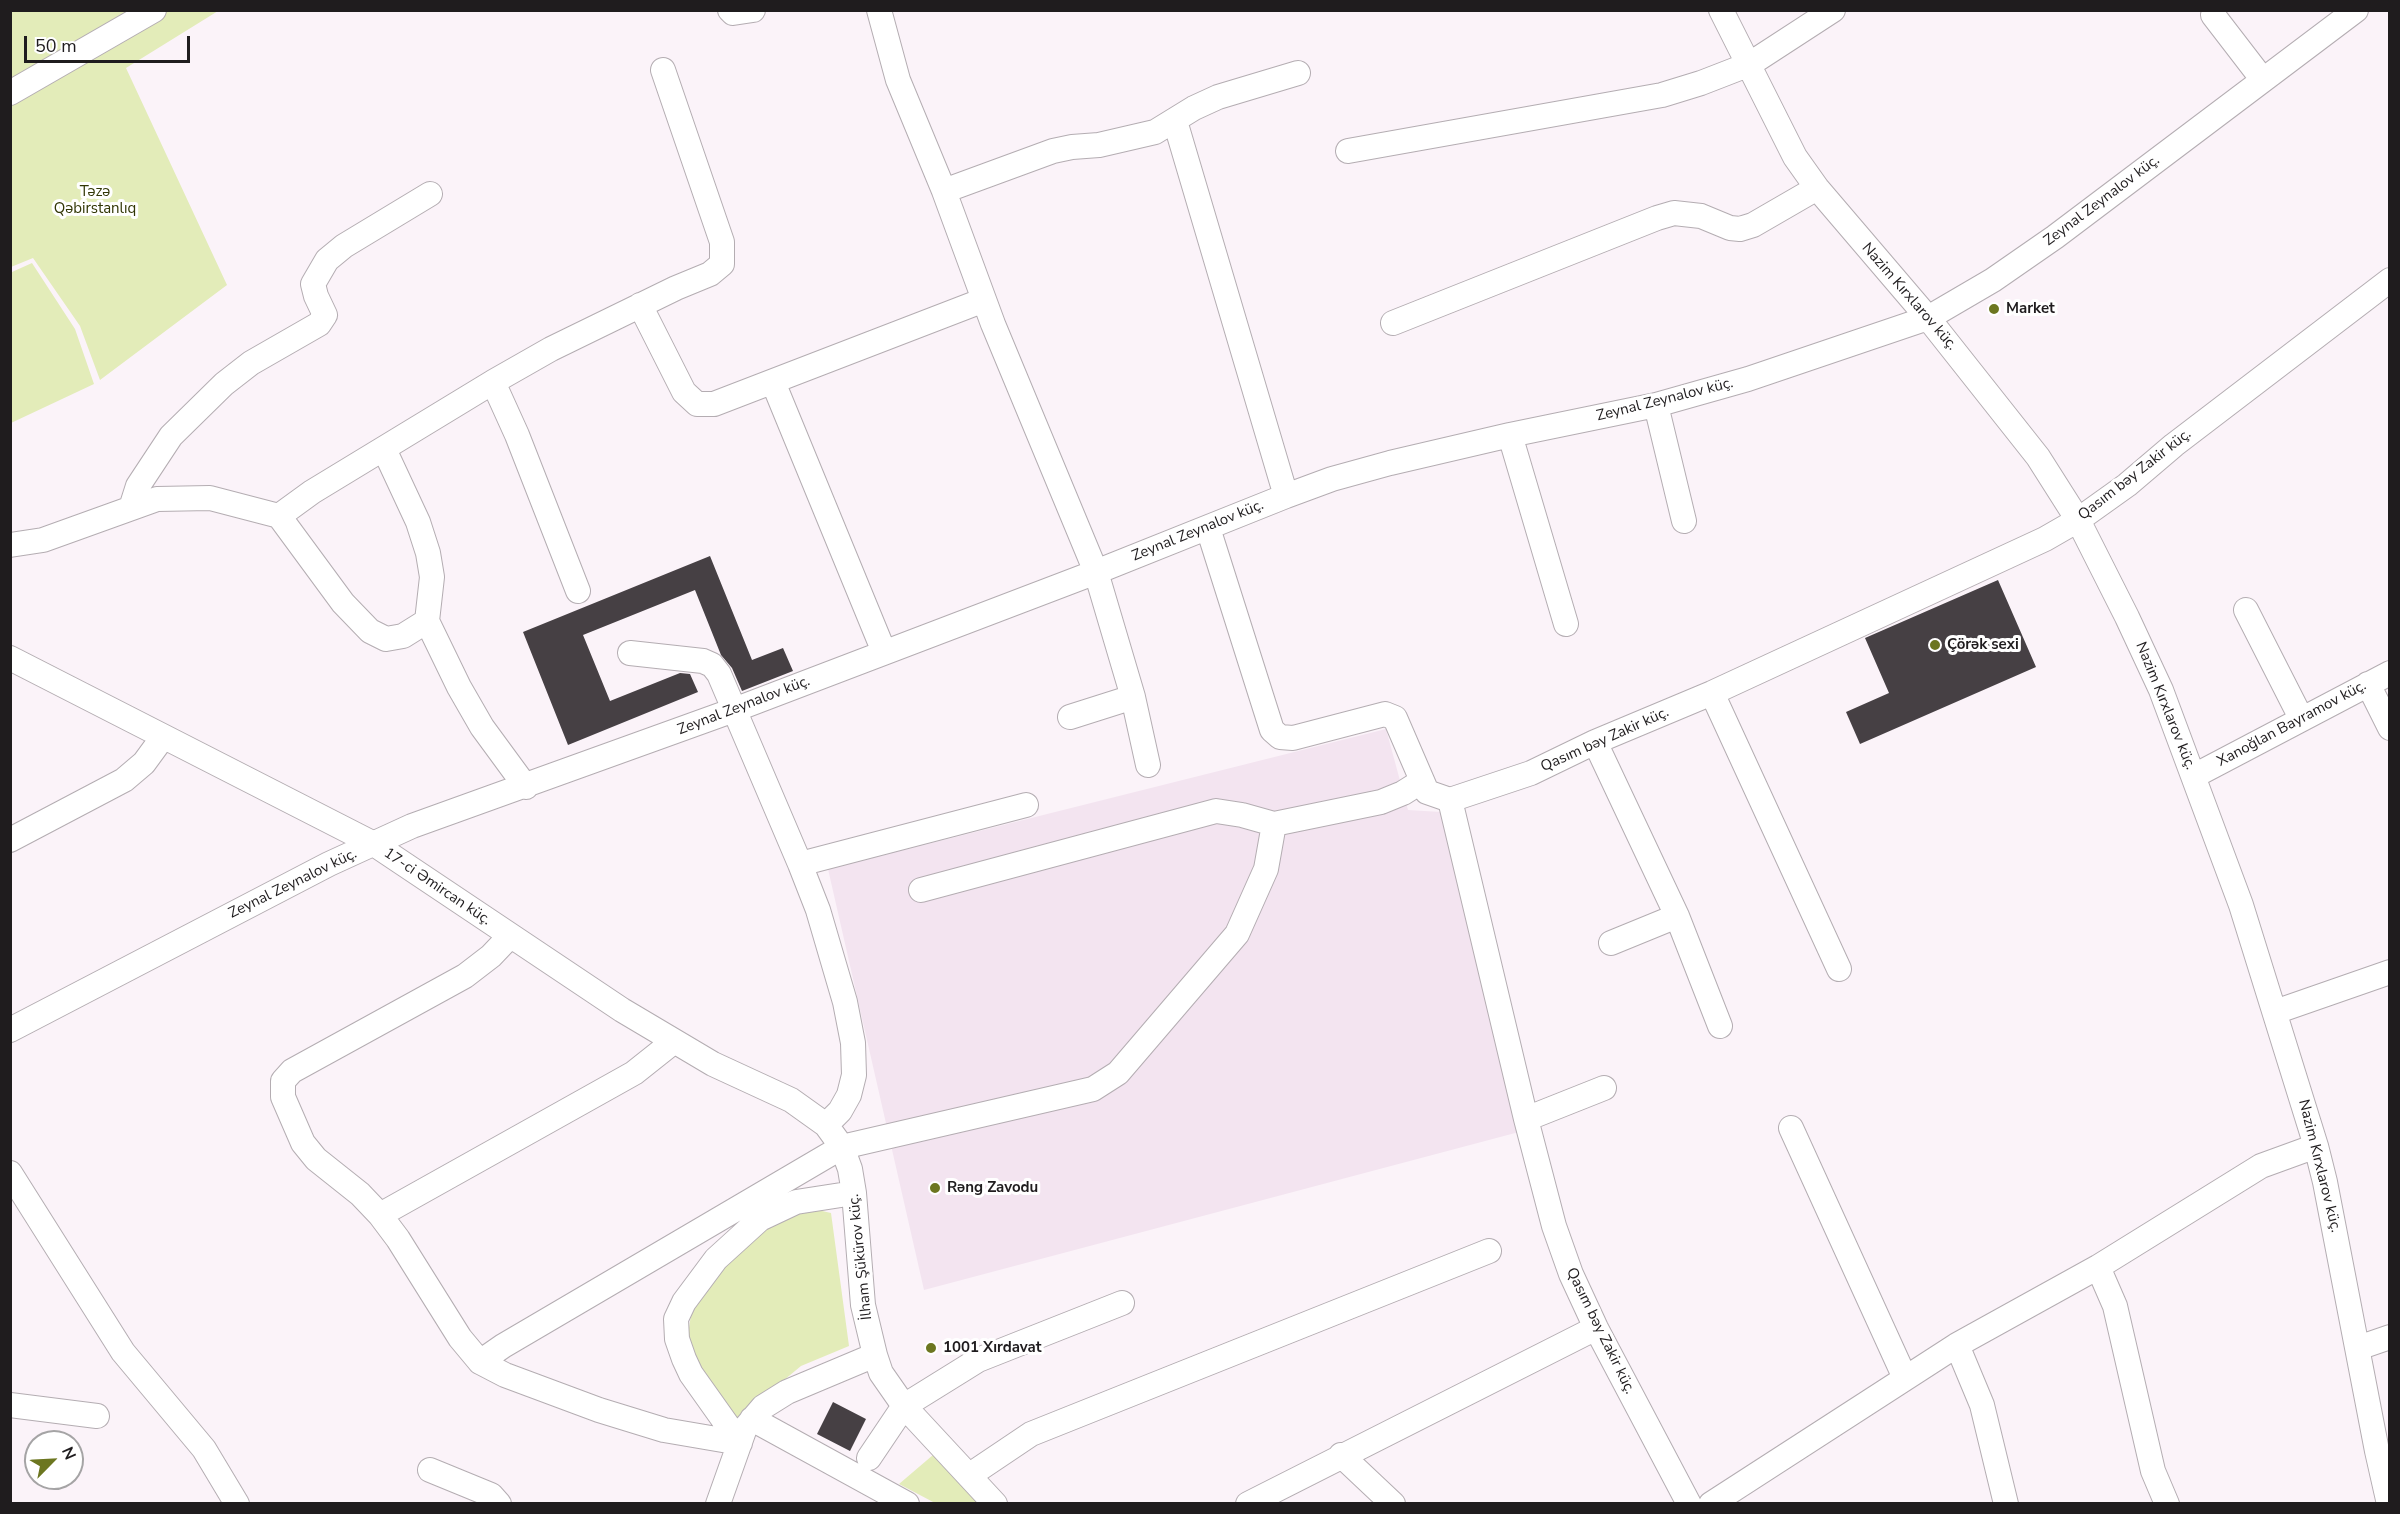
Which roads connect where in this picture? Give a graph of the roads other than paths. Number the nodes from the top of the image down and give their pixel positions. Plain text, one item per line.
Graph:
1 (154, 10) edge
2 (730, 10) edge
3 (753, 10) edge
4 (879, 10) edge
5 (1721, 10) edge
6 (1833, 10) edge
7 (2356, 10) edge
8 (2213, 15) dead end
9 (1750, 64) junction
10 (663, 70) dead end
11 (1298, 73) dead end
12 (2263, 80) junction
13 (10, 93) edge
14 (1175, 121) junction
15 (1348, 151) dead end
16 (1817, 188) junction
17 (944, 190) junction
18 (430, 194) dead end
19 (2390, 280) edge
20 (984, 300) junction
21 (640, 305) junction
22 (1928, 318) junction
23 (1393, 323) dead end
24 (493, 382) junction
25 (773, 382) junction
26 (1656, 405) junction
27 (1510, 435) junction
28 (384, 449) junction
29 (1286, 496) junction
30 (131, 508) junction
31 (279, 516) junction
32 (2078, 520) junction
33 (1684, 521) dead end
34 (1208, 528) junction
35 (10, 545) edge
36 (1096, 572) junction
37 (578, 591) dead end
38 (2246, 610) dead end
39 (428, 621) junction
40 (1566, 624) dead end
41 (884, 652) junction
42 (630, 653) dead end
43 (10, 658) edge
44 (2390, 673) edge
45 (2368, 684) junction
46 (1712, 693) junction
47 (1133, 697) junction
48 (734, 710) junction
49 (1070, 717) dead end
50 (2301, 718) junction
51 (2390, 728) edge
52 (163, 737) junction
53 (1595, 742) junction
54 (1148, 765) dead end
55 (2194, 776) junction
56 (1422, 782) junction
57 (526, 787) junction
58 (1450, 800) junction
59 (1026, 805) dead end
60 (1274, 824) junction
61 (10, 840) edge
62 (374, 844) junction
63 (800, 864) junction
64 (921, 890) dead end
65 (1677, 916) junction
66 (510, 936) junction
67 (1611, 943) dead end
68 (1839, 969) dead end
69 (2390, 972) edge
70 (2275, 1012) junction
71 (1720, 1026) dead end
72 (10, 1030) edge
73 (673, 1042) junction
74 (1604, 1088) dead end
75 (1526, 1119) junction
76 (826, 1125) junction
77 (1791, 1128) dead end
78 (2316, 1146) junction
79 (842, 1147) junction
80 (10, 1173) edge
81 (854, 1193) junction
82 (380, 1215) junction
83 (1489, 1251) dead end
84 (2098, 1266) junction
85 (1122, 1303) dead end
86 (1596, 1328) junction
87 (2390, 1337) edge
88 (1957, 1344) junction
89 (2358, 1348) junction
90 (875, 1355) junction
91 (480, 1362) junction
92 (1905, 1378) junction
93 (10, 1405) edge
94 (904, 1406) junction
95 (97, 1416) dead end
96 (752, 1419) junction
97 (740, 1443) junction
98 (1341, 1455) junction
99 (869, 1458) dead end
100 (430, 1470) dead end
101 (970, 1475) junction
102 (237, 1503) edge
103 (499, 1503) edge
104 (718, 1503) edge
105 (908, 1503) edge
106 (994, 1503) edge
107 (1248, 1503) edge
108 (1393, 1503) edge
109 (1689, 1503) edge
110 (1712, 1503) edge
111 (2006, 1503) edge
112 (2167, 1503) edge
113 (2389, 1503) edge

1 - 13 street
2 - 3 street
4 - 17 street
5 - 9 street, Nazim Kırxlarov küç.
6 - 9 street
7 - 12 street, Zeynal Zeynalov küç.
8 - 12 street
9 - 15 street
9 - 16 street, Nazim Kırxlarov küç.
10 - 21 street
11 - 14 street
12 - 22 street, Zeynal Zeynalov küç.
14 - 17 street
14 - 29 street
16 - 22 street, Nazim Kırxlarov küç.
16 - 23 street
17 - 20 street
18 - 30 street
19 - 32 street, Qasım bəy Zakir küç.
20 - 25 street
20 - 36 street
21 - 24 street
21 - 25 street
22 - 26 street, Zeynal Zeynalov küç.
22 - 32 street, Nazim Kırxlarov küç.
24 - 28 street
24 - 37 street
25 - 41 street
26 - 27 street, Zeynal Zeynalov küç.
26 - 33 street
27 - 29 street, Zeynal Zeynalov küç.
27 - 40 street
28 - 31 street
28 - 39 street
29 - 34 street, Zeynal Zeynalov küç.
30 - 31 street
30 - 35 street
31 - 39 street
32 - 46 street, Qasım bəy Zakir küç.
32 - 55 street, Nazim Kırxlarov küç.
34 - 36 street, Zeynal Zeynalov küç.
34 - 56 street
36 - 41 street, Zeynal Zeynalov küç.
36 - 47 street
38 - 50 street
39 - 57 street
41 - 48 street, Zeynal Zeynalov küç.
42 - 48 street
43 - 52 street, 17-ci Əmircan küç.
44 - 45 street, Xanoğlan Bayramov küç.
45 - 50 street, Xanoğlan Bayramov küç.
45 - 51 street
46 - 53 street, Qasım bəy Zakir küç.
46 - 68 street
47 - 49 street
47 - 54 street
48 - 57 street, Zeynal Zeynalov küç.
48 - 63 street
50 - 55 street, Xanoğlan Bayramov küç.
52 - 61 street
52 - 62 street, 17-ci Əmircan küç.
53 - 58 street, Qasım bəy Zakir küç.
53 - 65 street
55 - 70 street, Nazim Kırxlarov küç.
56 - 58 street
56 - 60 street
57 - 62 street, Zeynal Zeynalov küç.
58 - 75 street, Qasım bəy Zakir küç.
59 - 63 street
60 - 64 street
60 - 79 street
62 - 66 street, 17-ci Əmircan küç.
62 - 72 street, Zeynal Zeynalov küç.
63 - 76 street
65 - 67 street
65 - 71 street
66 - 73 street, 17-ci Əmircan küç.
66 - 82 street
69 - 70 street
70 - 78 street, Nazim Kırxlarov küç.
73 - 76 street, 17-ci Əmircan küç.
73 - 82 street
74 - 75 street
75 - 86 street, Qasım bəy Zakir küç.
76 - 79 street, 17-ci Əmircan küç.
77 - 92 street
78 - 84 street
78 - 89 street, Nazim Kırxlarov küç.
79 - 81 street, İlham Şükürov küç.
79 - 91 street
80 - 102 street
81 - 90 street, İlham Şükürov küç.
81 - 97 street
82 - 91 street
83 - 101 street
84 - 88 street
84 - 112 street
85 - 94 street
86 - 98 street
86 - 109 street, Qasım bəy Zakir küç.
87 - 89 street
88 - 92 street
88 - 111 street
89 - 113 street, Nazim Kırxlarov küç.
90 - 94 street, İlham Şükürov küç.
90 - 96 street
91 - 97 street
92 - 110 street
93 - 95 street
94 - 99 street
94 - 101 street, İlham Şükürov küç.
96 - 97 street
96 - 105 street
97 - 104 street
98 - 107 street
98 - 108 street
100 - 103 street
101 - 106 street, İlham Şükürov küç.

